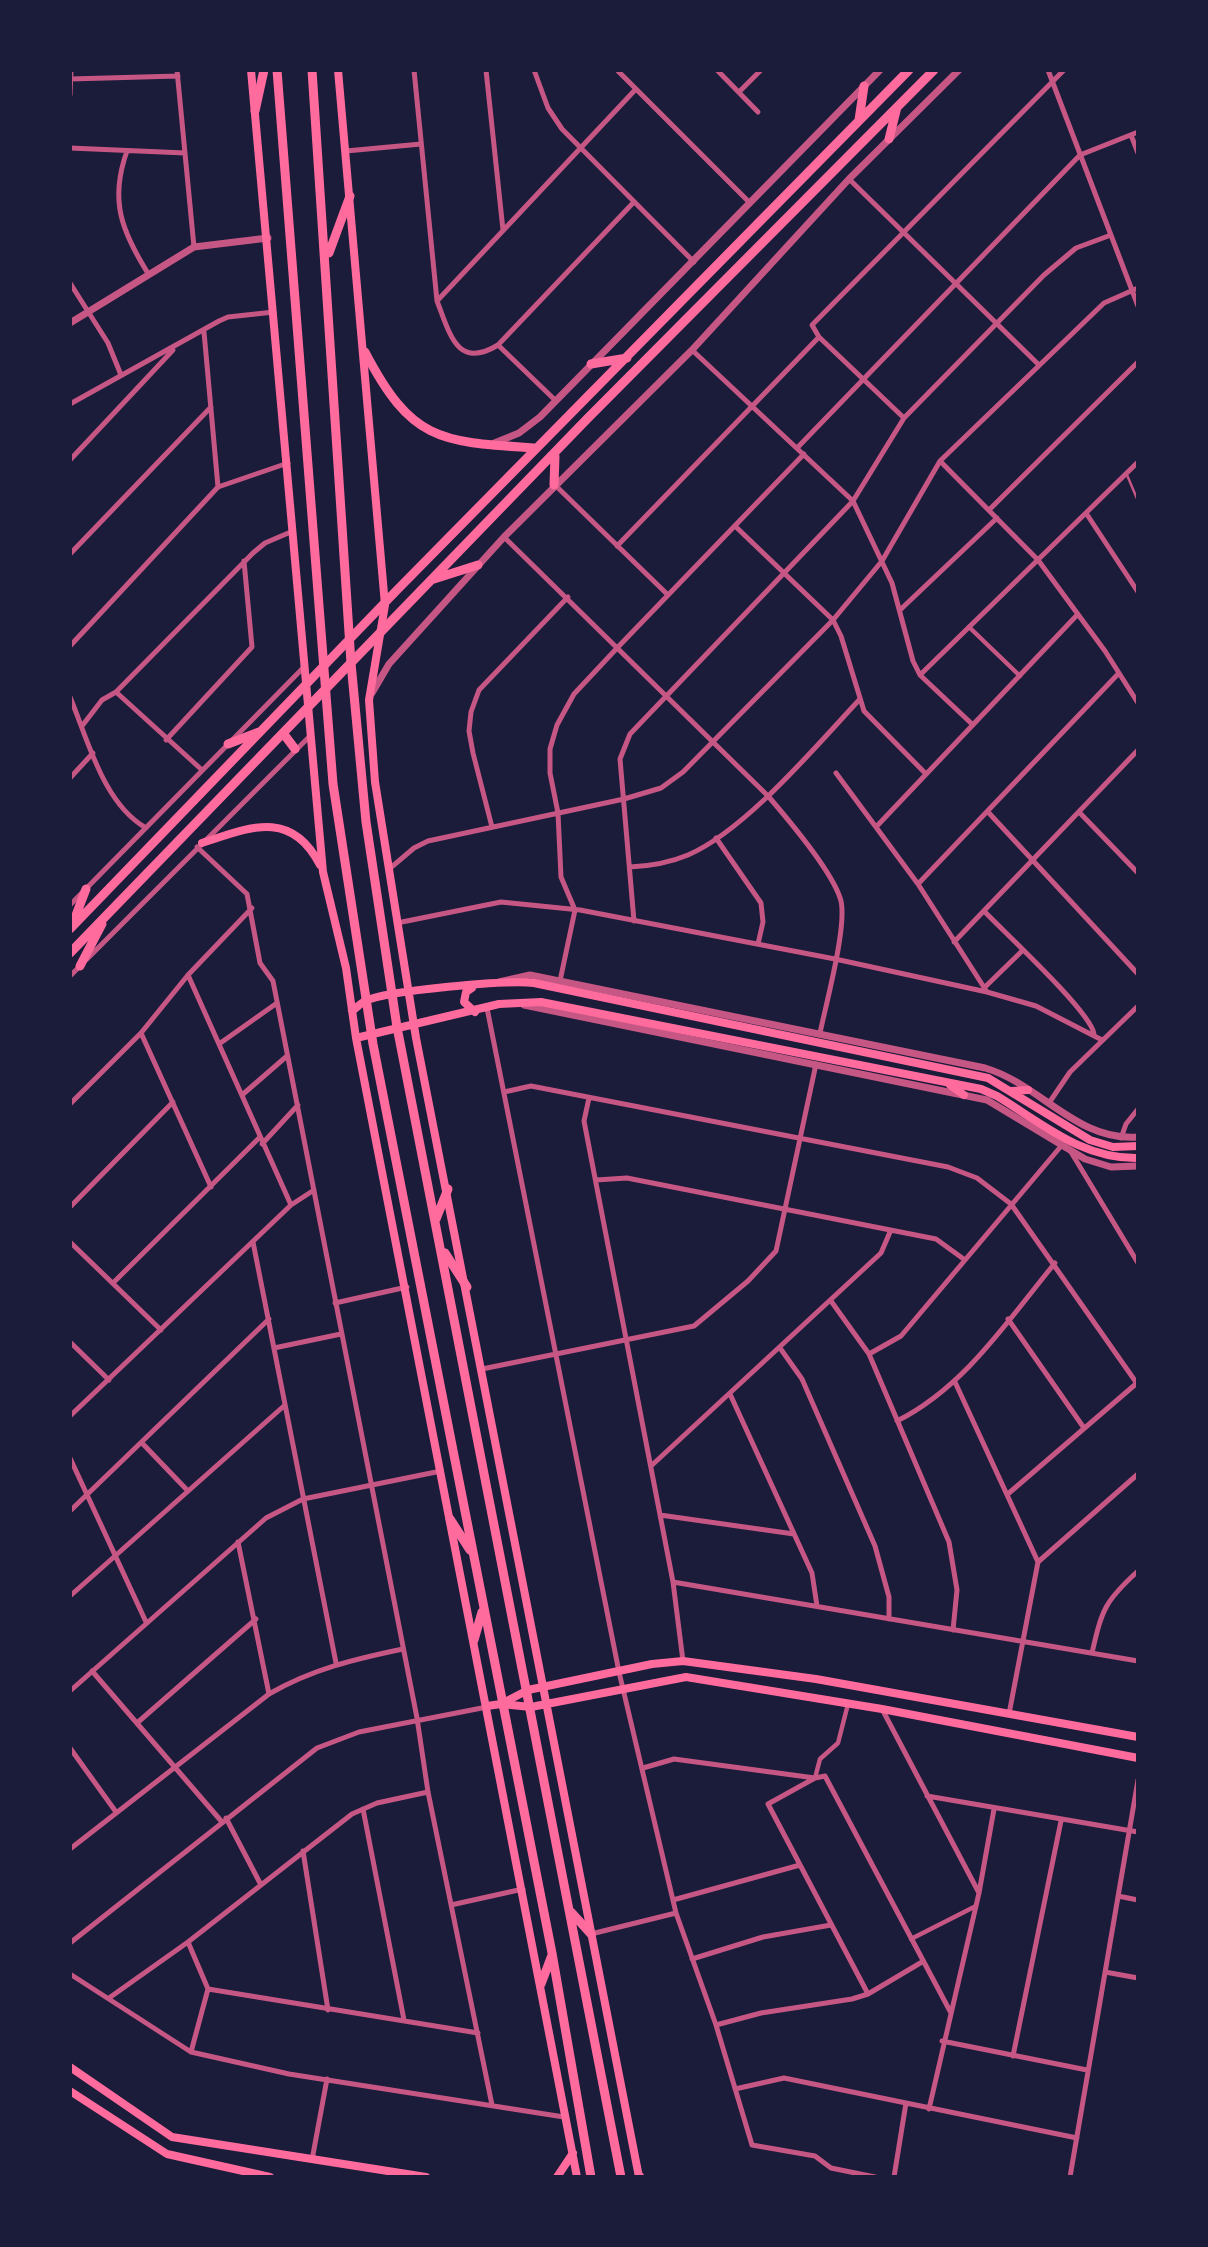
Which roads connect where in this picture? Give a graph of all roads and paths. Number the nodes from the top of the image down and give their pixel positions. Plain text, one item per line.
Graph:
1 (71, 70) edge
2 (251, 70) edge
3 (264, 70) edge
4 (277, 70) edge
5 (312, 70) edge
6 (338, 70) edge
7 (414, 70) edge
8 (486, 70) edge
9 (534, 70) edge
10 (617, 70) edge
11 (716, 70) edge
12 (761, 70) edge
13 (880, 70) edge
14 (909, 70) edge
15 (934, 70) edge
16 (959, 70) edge
17 (1048, 70) edge
18 (1064, 70) edge
19 (178, 73) edge
20 (70, 79) edge
21 (1052, 82) junction
22 (864, 86) junction
23 (635, 90) junction
24 (739, 92) junction
25 (70, 95) edge
26 (897, 106) junction
27 (256, 111) junction
28 (758, 112) dead end
29 (859, 120) junction
30 (1138, 132) edge
31 (1131, 135) junction
32 (889, 139) junction
33 (421, 144) junction
34 (70, 148) edge
35 (579, 148) junction
36 (127, 150) junction
37 (346, 151) junction
38 (185, 153) junction
39 (1138, 153) edge
40 (1080, 155) junction
41 (849, 179) junction
42 (350, 196) junction
43 (633, 203) junction
44 (750, 203) junction
45 (771, 212) junction
46 (780, 226) junction
47 (503, 230) junction
48 (905, 234) junction
49 (1111, 235) junction
50 (268, 238) junction
51 (194, 247) junction
52 (327, 257) junction
53 (694, 262) junction
54 (149, 275) junction
55 (956, 281) junction
56 (70, 283) edge
57 (1135, 289) edge
58 (437, 301) junction
59 (1138, 306) edge
60 (88, 312) junction
61 (274, 312) junction
62 (997, 322) junction
63 (70, 323) edge
64 (204, 332) junction
65 (819, 337) junction
66 (498, 345) junction
67 (177, 346) junction
68 (692, 350) junction
69 (365, 352) junction
70 (629, 358) junction
71 (1138, 362) edge
72 (591, 364) junction
73 (1039, 365) junction
74 (121, 375) junction
75 (862, 379) junction
76 (556, 401) junction
77 (70, 404) edge
78 (753, 405) junction
79 (211, 407) junction
80 (576, 409) junction
81 (904, 418) junction
82 (587, 419) junction
83 (492, 444) junction
84 (536, 448) junction
85 (797, 448) junction
86 (804, 454) junction
87 (555, 456) junction
88 (70, 460) edge
89 (940, 461) junction
90 (1138, 462) edge
91 (288, 463) junction
92 (1126, 474) junction
93 (554, 485) junction
94 (218, 487) junction
95 (853, 501) junction
96 (1138, 501) edge
97 (989, 510) junction
98 (1086, 513) junction
99 (998, 518) junction
100 (735, 526) junction
101 (293, 531) junction
102 (504, 537) junction
103 (617, 546) junction
104 (70, 554) edge
105 (1038, 560) junction
106 (244, 561) junction
107 (882, 561) junction
108 (478, 565) junction
109 (785, 575) junction
110 (432, 580) junction
111 (1138, 592) edge
112 (668, 595) junction
113 (568, 597) junction
114 (385, 605) junction
115 (900, 610) junction
116 (1078, 614) junction
117 (833, 620) junction
118 (969, 628) junction
119 (382, 631) junction
120 (351, 640) junction
121 (70, 646) edge
122 (618, 647) junction
123 (351, 663) junction
124 (305, 666) junction
125 (325, 667) junction
126 (1119, 673) junction
127 (920, 675) junction
128 (1020, 676) junction
129 (306, 686) junction
130 (326, 690) junction
131 (116, 692) junction
132 (666, 694) junction
133 (70, 697) edge
134 (860, 699) junction
135 (369, 700) junction
136 (1138, 703) edge
137 (308, 708) junction
138 (72, 711) edge
139 (973, 725) junction
140 (82, 726) junction
141 (264, 730) junction
142 (283, 733) junction
143 (310, 736) junction
144 (166, 740) junction
145 (715, 743) junction
146 (228, 744) junction
147 (295, 749) junction
148 (1138, 750) edge
149 (93, 753) junction
150 (202, 771) junction
151 (836, 773) dead end
152 (926, 774) junction
153 (70, 778) edge
154 (768, 796) junction
155 (625, 799) junction
156 (988, 812) junction
157 (1079, 812) junction
158 (558, 813) junction
159 (492, 827) junction
160 (876, 827) junction
161 (146, 828) junction
162 (716, 838) junction
163 (199, 845) junction
164 (1032, 861) junction
165 (630, 867) junction
166 (388, 870) junction
167 (323, 872) junction
168 (1138, 873) edge
169 (918, 884) junction
170 (86, 889) junction
171 (70, 905) edge
172 (252, 908) junction
173 (575, 910) junction
174 (984, 911) junction
175 (107, 915) junction
176 (634, 921) junction
177 (397, 923) junction
178 (71, 928) edge
179 (954, 942) junction
180 (758, 944) junction
181 (1022, 951) junction
182 (70, 953) edge
183 (835, 959) junction
184 (80, 966) junction
185 (1138, 974) edge
186 (188, 975) junction
187 (70, 976) edge
188 (560, 981) junction
189 (497, 982) junction
190 (474, 987) junction
191 (986, 990) junction
192 (409, 992) junction
193 (392, 995) junction
194 (365, 1000) junction
195 (277, 1003) junction
196 (506, 1003) junction
197 (1138, 1006) edge
198 (487, 1008) junction
199 (352, 1011) junction
200 (476, 1012) junction
201 (414, 1024) junction
202 (397, 1027) junction
203 (141, 1032) junction
204 (371, 1032) junction
205 (820, 1033) junction
206 (1094, 1034) junction
207 (356, 1038) junction
208 (1102, 1040) junction
209 (219, 1044) junction
210 (287, 1056) junction
211 (816, 1063) junction
212 (945, 1082) junction
213 (1028, 1090) junction
214 (1011, 1091) junction
215 (504, 1092) junction
216 (964, 1095) junction
217 (242, 1096) junction
218 (589, 1098) junction
219 (173, 1102) junction
220 (1049, 1103) junction
221 (70, 1104) edge
222 (298, 1105) junction
223 (1138, 1109) edge
224 (1138, 1137) edge
225 (1121, 1138) junction
226 (800, 1139) junction
227 (261, 1141) junction
228 (1062, 1145) junction
229 (1138, 1146) edge
230 (1070, 1150) junction
231 (1138, 1158) edge
232 (1138, 1166) edge
233 (596, 1180) junction
234 (211, 1187) junction
235 (448, 1189) junction
236 (314, 1190) junction
237 (1011, 1204) junction
238 (291, 1205) junction
239 (70, 1207) edge
240 (785, 1207) junction
241 (436, 1221) junction
242 (890, 1232) junction
243 (70, 1242) edge
244 (253, 1242) junction
245 (441, 1247) junction
246 (1138, 1249) edge
247 (1129, 1250) junction
248 (965, 1260) junction
249 (1055, 1263) junction
250 (1138, 1264) edge
251 (113, 1283) junction
252 (407, 1287) junction
253 (467, 1287) junction
254 (831, 1301) junction
255 (335, 1303) junction
256 (269, 1319) junction
257 (1008, 1319) junction
258 (161, 1330) junction
259 (341, 1334) junction
260 (627, 1340) junction
261 (70, 1342) edge
262 (274, 1348) junction
263 (780, 1348) junction
264 (869, 1354) junction
265 (558, 1355) junction
266 (482, 1369) junction
267 (109, 1380) junction
268 (956, 1382) junction
269 (1137, 1384) edge
270 (730, 1394) junction
271 (285, 1405) junction
272 (70, 1416) edge
273 (897, 1421) junction
274 (1084, 1429) junction
275 (142, 1443) junction
276 (70, 1458) edge
277 (651, 1466) junction
278 (441, 1471) junction
279 (1138, 1474) edge
280 (370, 1486) junction
281 (188, 1491) junction
282 (1009, 1493) junction
283 (88, 1496) junction
284 (303, 1499) junction
285 (70, 1511) edge
286 (660, 1515) junction
287 (450, 1519) junction
288 (794, 1534) junction
289 (238, 1542) junction
290 (472, 1554) junction
291 (116, 1556) junction
292 (1038, 1562) junction
293 (1138, 1571) edge
294 (673, 1581) junction
295 (70, 1596) edge
296 (817, 1606) junction
297 (482, 1610) junction
298 (256, 1619) junction
299 (889, 1619) junction
300 (146, 1622) junction
301 (953, 1630) junction
302 (474, 1640) junction
303 (1024, 1643) junction
304 (403, 1648) junction
305 (1092, 1653) junction
306 (683, 1661) junction
307 (1138, 1661) edge
308 (336, 1663) junction
309 (92, 1671) junction
310 (619, 1672) junction
311 (569, 1682) junction
312 (545, 1687) junction
313 (624, 1689) junction
314 (528, 1690) junction
315 (70, 1691) edge
316 (269, 1694) junction
317 (573, 1699) junction
318 (501, 1704) junction
319 (548, 1704) junction
320 (848, 1704) junction
321 (487, 1706) junction
322 (531, 1707) junction
323 (882, 1709) junction
324 (1009, 1714) junction
325 (417, 1718) junction
326 (138, 1723) junction
327 (1138, 1737) edge
328 (70, 1748) edge
329 (1138, 1758) edge
330 (174, 1766) junction
331 (643, 1768) junction
332 (815, 1778) junction
333 (1138, 1780) edge
334 (428, 1792) junction
335 (927, 1796) junction
336 (363, 1809) junction
337 (995, 1809) junction
338 (117, 1812) junction
339 (224, 1820) junction
340 (1061, 1821) junction
341 (1129, 1830) junction
342 (1138, 1832) edge
343 (70, 1849) edge
344 (303, 1851) junction
345 (800, 1865) junction
346 (261, 1885) junction
347 (523, 1889) junction
348 (979, 1893) junction
349 (1118, 1896) junction
350 (673, 1900) junction
351 (1138, 1900) edge
352 (452, 1905) junction
353 (976, 1906) junction
354 (571, 1912) junction
355 (676, 1913) junction
356 (831, 1925) junction
357 (591, 1934) junction
358 (911, 1939) junction
359 (188, 1942) junction
360 (70, 1943) edge
361 (552, 1953) junction
362 (692, 1959) junction
363 (922, 1962) junction
364 (1105, 1972) junction
365 (70, 1974) edge
366 (1138, 1978) edge
367 (541, 1984) junction
368 (208, 1989) junction
369 (868, 1994) junction
370 (109, 1998) junction
371 (328, 2010) junction
372 (951, 2013) junction
373 (404, 2020) junction
374 (716, 2025) junction
375 (478, 2033) junction
376 (942, 2040) junction
377 (191, 2052) junction
378 (1013, 2056) junction
379 (70, 2067) edge
380 (1087, 2070) junction
381 (327, 2079) junction
382 (735, 2089) junction
383 (70, 2091) edge
384 (906, 2103) junction
385 (492, 2105) junction
386 (929, 2109) junction
387 (564, 2117) junction
388 (1077, 2138) junction
389 (573, 2153) junction
390 (312, 2160) junction
391 (270, 2177) edge
392 (426, 2177) edge
393 (557, 2177) edge
394 (577, 2177) edge
395 (591, 2177) edge
396 (621, 2177) edge
397 (640, 2177) edge
398 (875, 2177) edge
399 (894, 2177) edge
400 (1070, 2177) edge

1 - 20 street
2 - 27 main road
3 - 27 main road
4 - 125 main road
5 - 52 main road
6 - 37 main road
7 - 33 street
8 - 47 street
9 - 35 street
10 - 23 street
11 - 24 street
12 - 24 street
13 - 22 street
14 - 29 main road
15 - 26 main road
16 - 32 street
17 - 21 street
18 - 21 street
19 - 20 street
19 - 38 street
20 - 25 street
21 - 40 street
21 - 48 street
22 - 29 main road
22 - 44 street
23 - 35 street
23 - 44 street
24 - 28 street
26 - 32 main road
26 - 46 main road
27 - 50 main road
29 - 45 main road
30 - 31 street
31 - 39 street
31 - 40 street
32 - 41 street
33 - 37 street
33 - 58 street
34 - 36 street
35 - 43 street
35 - 47 street
36 - 38 street
36 - 54 street
37 - 42 main road
38 - 51 street
40 - 49 street
40 - 55 street
41 - 48 street
41 - 68 street
42 - 52 main road
42 - 69 main road
43 - 53 street
43 - 66 street
44 - 53 street
45 - 46 main road
45 - 70 main road
46 - 82 main road
47 - 58 street
48 - 55 street
48 - 65 street
49 - 57 street
49 - 62 street
50 - 51 street
50 - 61 main road
51 - 54 street
52 - 120 main road
53 - 72 street
54 - 60 street
55 - 62 street
55 - 75 street
56 - 60 street
57 - 59 street
57 - 73 street
58 - 66 street
60 - 63 street
60 - 74 street
61 - 64 street
61 - 91 main road
62 - 73 street
62 - 81 street
64 - 67 street
64 - 79 street
65 - 75 street
65 - 78 street
66 - 76 street
67 - 74 street
67 - 88 street
68 - 78 street
68 - 93 street
69 - 83 main road
69 - 114 main road
70 - 72 main road
70 - 80 main road
71 - 97 street
72 - 76 street
73 - 89 street
74 - 77 street
75 - 81 street
75 - 85 street
76 - 83 street
78 - 85 street
78 - 103 street
79 - 94 street
79 - 104 street
80 - 82 main road
80 - 84 main road
81 - 95 street
82 - 87 main road
83 - 84 main road
84 - 114 main road
85 - 86 street
86 - 95 street
86 - 100 street
87 - 93 main road
87 - 110 main road
89 - 97 street
89 - 107 street
90 - 92 street
91 - 94 street
91 - 101 main road
92 - 96 lane
92 - 98 street
93 - 102 street
93 - 103 street
94 - 121 street
95 - 107 street
95 - 109 street
97 - 99 street
98 - 105 street
98 - 111 street
99 - 105 street
99 - 115 street
100 - 109 street
100 - 112 street
101 - 106 street
101 - 124 main road
102 - 108 street
102 - 113 street
103 - 112 street
105 - 116 street
105 - 118 street
106 - 131 street
106 - 144 street
107 - 115 street
107 - 117 street
108 - 110 main road
108 - 135 street
109 - 117 street
109 - 132 street
110 - 119 main road
112 - 122 street
113 - 122 street
113 - 159 street
114 - 119 main road
114 - 120 main road
115 - 127 street
116 - 126 street
116 - 128 street
117 - 134 street
117 - 145 street
118 - 127 street
118 - 128 street
119 - 123 main road
119 - 135 main road
120 - 123 main road
120 - 125 main road
122 - 132 street
122 - 158 street
123 - 130 main road
123 - 193 main road
124 - 129 main road
124 - 146 street
125 - 129 main road
125 - 130 main road
126 - 136 street
126 - 156 street
127 - 139 street
128 - 139 street
129 - 137 main road
129 - 141 main road
130 - 137 main road
130 - 194 main road
131 - 140 street
131 - 144 street
132 - 145 street
132 - 155 street
133 - 138 street
134 - 152 street
134 - 154 street
135 - 166 main road
137 - 142 main road
137 - 143 main road
138 - 140 street
139 - 152 street
140 - 149 street
141 - 146 main road
141 - 178 main road
142 - 147 main road
142 - 175 main road
143 - 147 street
143 - 167 main road
144 - 150 street
145 - 154 street
145 - 155 street
146 - 150 street
147 - 163 street
148 - 157 street
149 - 153 street
149 - 161 street
150 - 161 street
151 - 160 street
152 - 160 street
154 - 162 street
154 - 183 street
155 - 158 street
155 - 165 street
156 - 164 street
156 - 169 street
157 - 164 street
157 - 168 street
158 - 159 street
158 - 173 street
159 - 166 street
160 - 169 street
161 - 170 street
162 - 165 street
162 - 180 street
163 - 167 main road
163 - 172 street
163 - 184 street
164 - 174 street
164 - 185 street
165 - 176 street
166 - 177 main road
167 - 199 main road
169 - 179 street
170 - 171 street
170 - 178 main road
172 - 186 street
172 - 195 street
173 - 176 street
173 - 177 street
173 - 188 street
174 - 179 street
174 - 181 street
175 - 182 main road
175 - 184 main road
176 - 180 street
177 - 192 main road
179 - 191 street
180 - 183 street
181 - 191 street
181 - 206 street
183 - 191 street
183 - 205 street
184 - 187 street
186 - 203 street
186 - 209 street
188 - 189 street
188 - 205 street
189 - 190 main road
189 - 214 main road
190 - 192 main road
190 - 200 main road
191 - 206 street
192 - 193 main road
192 - 201 main road
193 - 194 main road
193 - 202 main road
194 - 199 main road
194 - 204 main road
195 - 209 street
195 - 210 street
196 - 198 main road
196 - 211 street
196 - 212 main road
197 - 208 street
198 - 200 main road
198 - 215 street
199 - 207 main road
200 - 201 main road
201 - 202 main road
201 - 235 main road
202 - 204 main road
202 - 241 main road
203 - 219 street
203 - 221 street
204 - 207 main road
204 - 290 main road
205 - 213 street
206 - 208 street
207 - 252 main road
208 - 220 street
209 - 217 street
210 - 217 street
210 - 222 street
211 - 216 street
211 - 226 street
212 - 216 main road
212 - 231 main road
213 - 214 main road
213 - 220 street
214 - 229 main road
215 - 218 street
215 - 265 street
216 - 228 street
217 - 227 street
218 - 226 street
218 - 233 street
219 - 234 street
219 - 239 street
220 - 225 street
222 - 227 street
222 - 236 street
223 - 225 street
224 - 225 street
226 - 237 street
226 - 240 street
227 - 234 street
227 - 238 street
228 - 230 street
228 - 237 street
230 - 232 street
230 - 247 street
233 - 240 street
233 - 260 street
234 - 251 street
235 - 241 main road
235 - 253 main road
236 - 238 street
236 - 255 street
237 - 248 street
237 - 249 street
238 - 244 street
240 - 242 street
240 - 260 street
241 - 245 main road
242 - 248 street
242 - 254 street
243 - 251 street
244 - 256 street
244 - 258 street
245 - 253 main road
245 - 314 main road
246 - 247 street
247 - 250 street
248 - 264 street
249 - 257 street
249 - 269 street
251 - 258 street
252 - 255 street
252 - 278 main road
253 - 266 main road
254 - 263 street
254 - 264 street
255 - 259 street
256 - 262 street
256 - 275 street
257 - 268 street
257 - 274 street
258 - 267 street
259 - 262 street
259 - 280 street
260 - 265 street
260 - 277 street
261 - 267 street
262 - 271 street
263 - 270 street
263 - 299 street
264 - 273 street
265 - 266 street
265 - 310 street
266 - 312 main road
267 - 272 street
268 - 273 street
268 - 282 street
269 - 274 street
270 - 277 street
270 - 288 street
271 - 281 street
271 - 284 street
273 - 301 street
274 - 282 street
275 - 281 street
275 - 283 street
276 - 283 street
277 - 286 street
278 - 280 street
278 - 287 main road
279 - 292 street
280 - 284 street
280 - 304 street
281 - 291 street
282 - 292 street
283 - 285 street
283 - 291 street
284 - 289 street
284 - 308 street
286 - 288 street
286 - 294 street
287 - 290 main road
287 - 302 main road
288 - 296 street
289 - 298 street
289 - 300 street
290 - 297 main road
291 - 295 street
291 - 300 street
292 - 303 street
293 - 305 street
294 - 296 street
294 - 306 street
296 - 299 street
297 - 302 main road
297 - 318 main road
298 - 316 street
298 - 326 street
299 - 301 street
300 - 309 street
301 - 303 street
302 - 321 main road
303 - 305 street
303 - 324 street
304 - 308 street
304 - 325 street
305 - 307 street
306 - 310 main road
306 - 324 main road
308 - 316 street
309 - 315 street
309 - 326 street
310 - 311 main road
310 - 313 street
311 - 312 main road
311 - 317 main road
312 - 314 main road
312 - 319 main road
313 - 317 main road
313 - 320 main road
313 - 331 street
314 - 318 main road
314 - 322 main road
316 - 330 street
317 - 319 main road
318 - 321 main road
318 - 322 main road
318 - 361 main road
319 - 322 main road
319 - 357 main road
320 - 323 main road
320 - 332 street
321 - 325 street
321 - 347 main road
322 - 354 main road
323 - 329 main road
323 - 335 street
324 - 327 main road
325 - 334 street
325 - 339 street
326 - 330 street
328 - 338 street
330 - 338 street
330 - 339 street
331 - 332 street
331 - 350 street
332 - 345 street
332 - 358 street
333 - 341 street
334 - 336 street
334 - 352 street
335 - 337 street
335 - 348 street
336 - 344 street
336 - 373 street
337 - 340 street
337 - 348 street
338 - 343 street
339 - 346 street
339 - 360 street
340 - 341 street
340 - 378 street
341 - 342 street
341 - 349 street
344 - 346 street
344 - 371 street
345 - 350 street
345 - 356 street
346 - 359 street
347 - 352 street
347 - 367 main road
348 - 353 street
349 - 351 street
349 - 364 street
350 - 355 street
352 - 375 street
353 - 358 street
353 - 372 street
354 - 357 main road
354 - 396 main road
355 - 357 street
355 - 362 street
356 - 362 street
356 - 369 street
357 - 397 main road
358 - 363 street
359 - 368 street
359 - 370 street
361 - 367 main road
361 - 395 main road
362 - 374 street
363 - 369 street
363 - 372 street
364 - 366 street
364 - 380 street
365 - 370 street
367 - 387 main road
368 - 371 street
368 - 377 street
369 - 374 street
370 - 377 street
371 - 373 street
372 - 376 street
373 - 375 street
374 - 382 street
375 - 385 street
376 - 378 street
376 - 386 street
377 - 381 street
378 - 380 street
379 - 390 main road
380 - 388 street
381 - 385 street
381 - 390 street
382 - 384 street
382 - 398 street
383 - 391 main road
384 - 386 street
384 - 399 street
385 - 387 street
386 - 388 street
387 - 389 main road
388 - 400 street
389 - 393 main road
389 - 394 main road
390 - 392 main road

